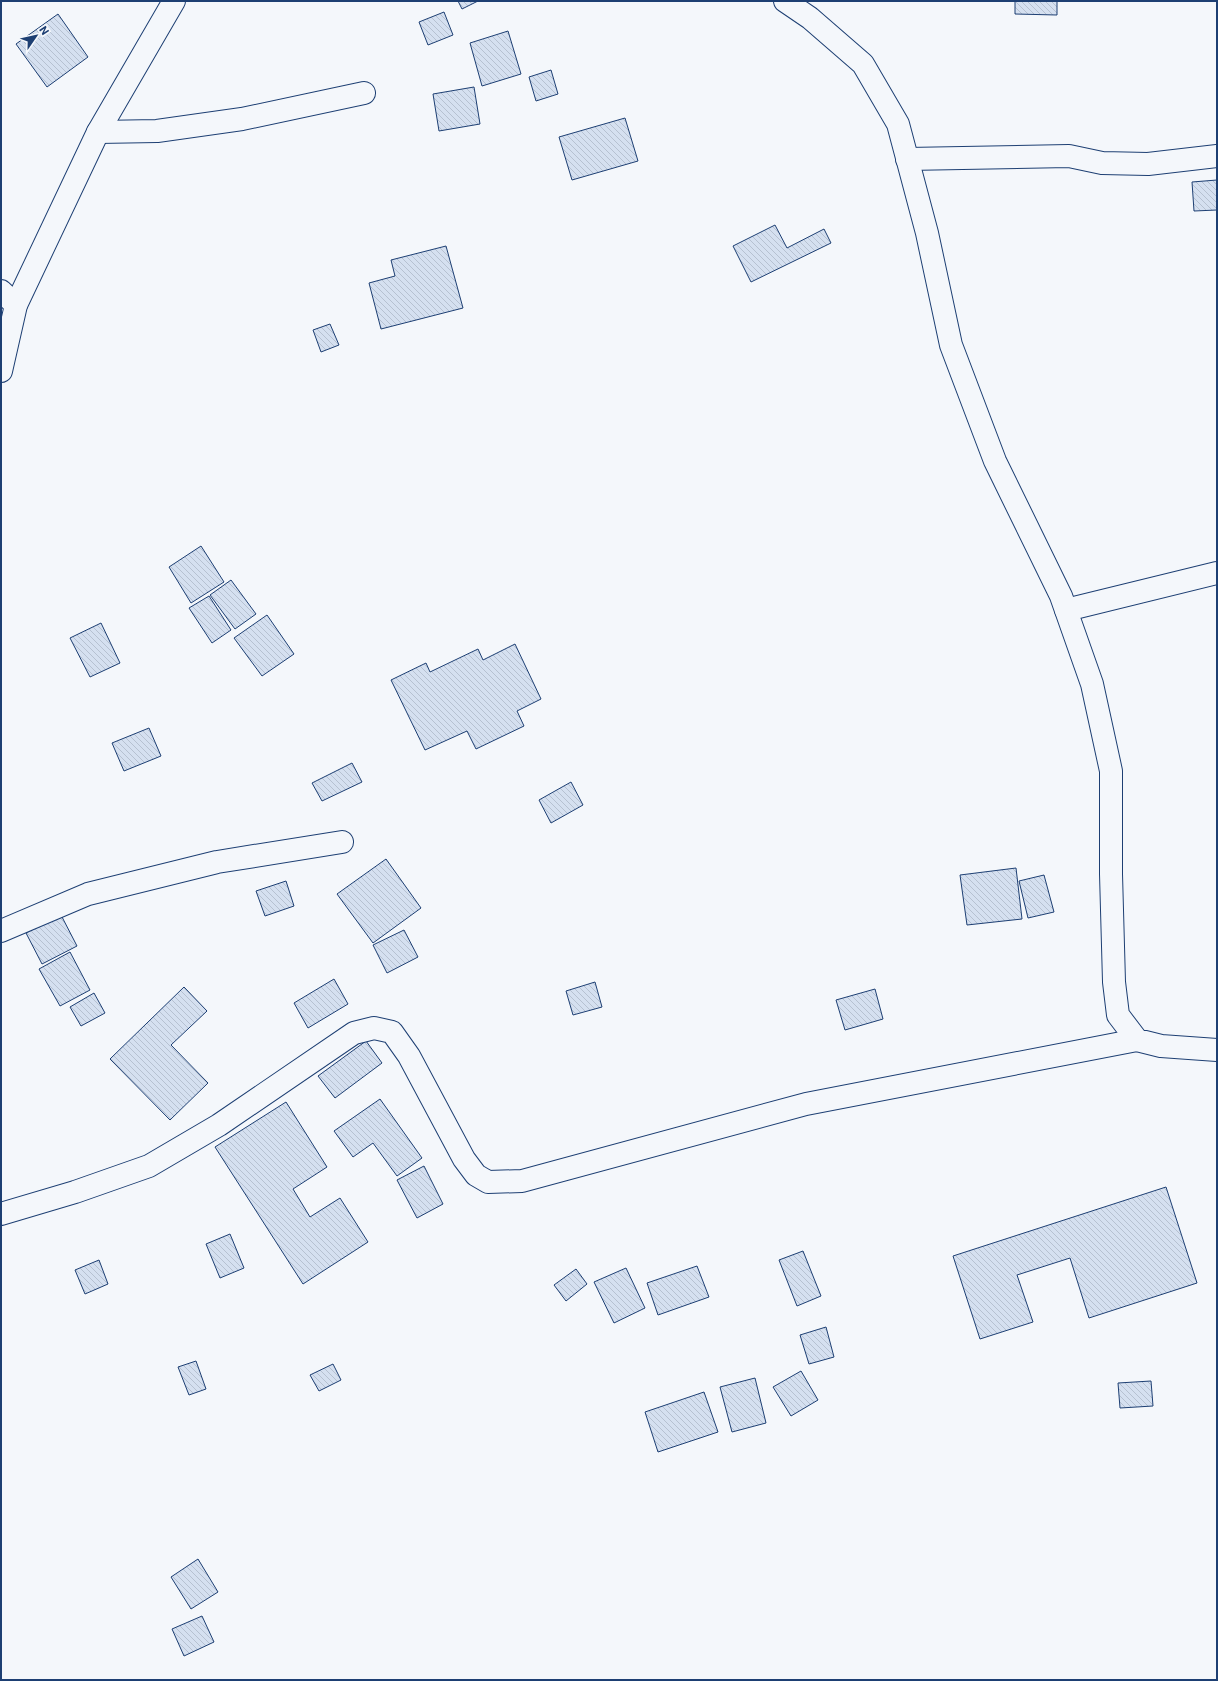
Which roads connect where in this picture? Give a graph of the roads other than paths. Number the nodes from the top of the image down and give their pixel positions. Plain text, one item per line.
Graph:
1 (174, 1) edge
2 (784, 1) edge
3 (364, 94) dead end
4 (98, 132) junction
5 (1217, 156) edge
6 (907, 159) junction
7 (8, 298) edge
8 (1, 371) edge
9 (1217, 573) edge
10 (1066, 610) junction
11 (342, 842) dead end
12 (1, 931) edge
13 (1137, 1040) junction
14 (1217, 1050) edge
15 (1, 1214) edge

1 - 4 street
2 - 6 street
3 - 4 street
4 - 7 street
5 - 6 street
6 - 10 street
7 - 8 street
9 - 10 street
10 - 13 street
11 - 12 street
13 - 14 street
13 - 15 street

